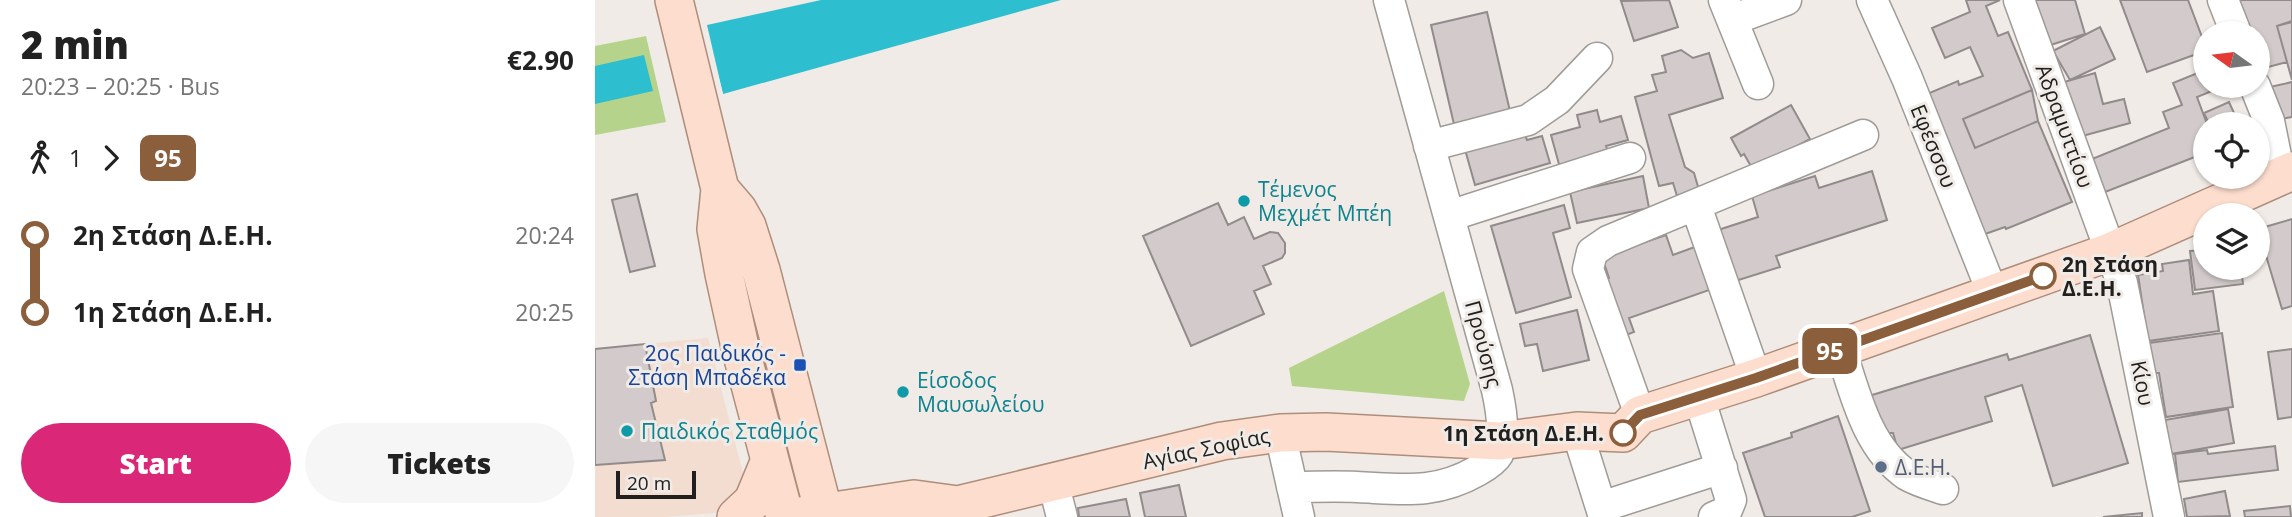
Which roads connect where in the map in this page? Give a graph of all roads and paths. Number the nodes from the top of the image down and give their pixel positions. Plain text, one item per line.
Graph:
1 (674, 0) edge
2 (1389, 0) edge
3 (1786, 0) edge
4 (1872, 0) edge
5 (2019, 0) edge
6 (2224, 0) edge
7 (1728, 10) edge
8 (2232, 21) edge
9 (1597, 58) dead end
10 (1758, 84) dead end
11 (2260, 98) edge
12 (1863, 135) dead end
13 (1429, 146) junction
14 (1630, 158) dead end
15 (2286, 173) edge
16 (720, 189) junction
17 (1696, 206) junction
18 (1449, 216) junction
19 (2110, 252) junction
20 (1993, 294) junction
21 (1840, 348) junction
22 (1756, 378) junction
23 (1699, 397) junction
24 (1640, 415) junction
25 (1577, 431) junction
26 (1280, 433) junction
27 (1500, 441) junction
28 (770, 460) junction
29 (1722, 468) junction
30 (1292, 487) junction
31 (1943, 489) dead end
32 (1058, 500) edge
33 (947, 511) edge
34 (1602, 512) edge
35 (814, 516) edge
36 (736, 517) edge
37 (785, 517) edge
38 (1299, 517) edge
39 (1714, 517) edge
40 (2169, 517) edge

1 - 16 main road
2 - 13 street, Προύσης
3 - 7 street
4 - 20 street, Εφέσσου
5 - 19 street, Αδραμυττίου
6 - 8 street
7 - 10 street
9 - 13 street
11 - 15 street
12 - 17 street
13 - 18 street, Προύσης
14 - 18 street
15 - 19 main road
16 - 28 main road
16 - 35 main road
17 - 22 street
17 - 24 street
18 - 27 street, Προύσης
19 - 20 main road
19 - 40 street, Κίου
20 - 21 main road
21 - 22 main road
21 - 31 street
22 - 23 main road
23 - 24 main road
23 - 29 street
24 - 25 main road
25 - 27 main road
25 - 34 street
26 - 27 main road, Αγίας Σοφίας
26 - 30 street
26 - 32 main road, Αγίας Σοφίας
27 - 30 street
28 - 36 main road
28 - 37 main road
29 - 34 street
29 - 39 street
30 - 38 street
32 - 33 main road, Αγίας Σοφίας
33 - 35 main road, Αγίας Σοφίας

